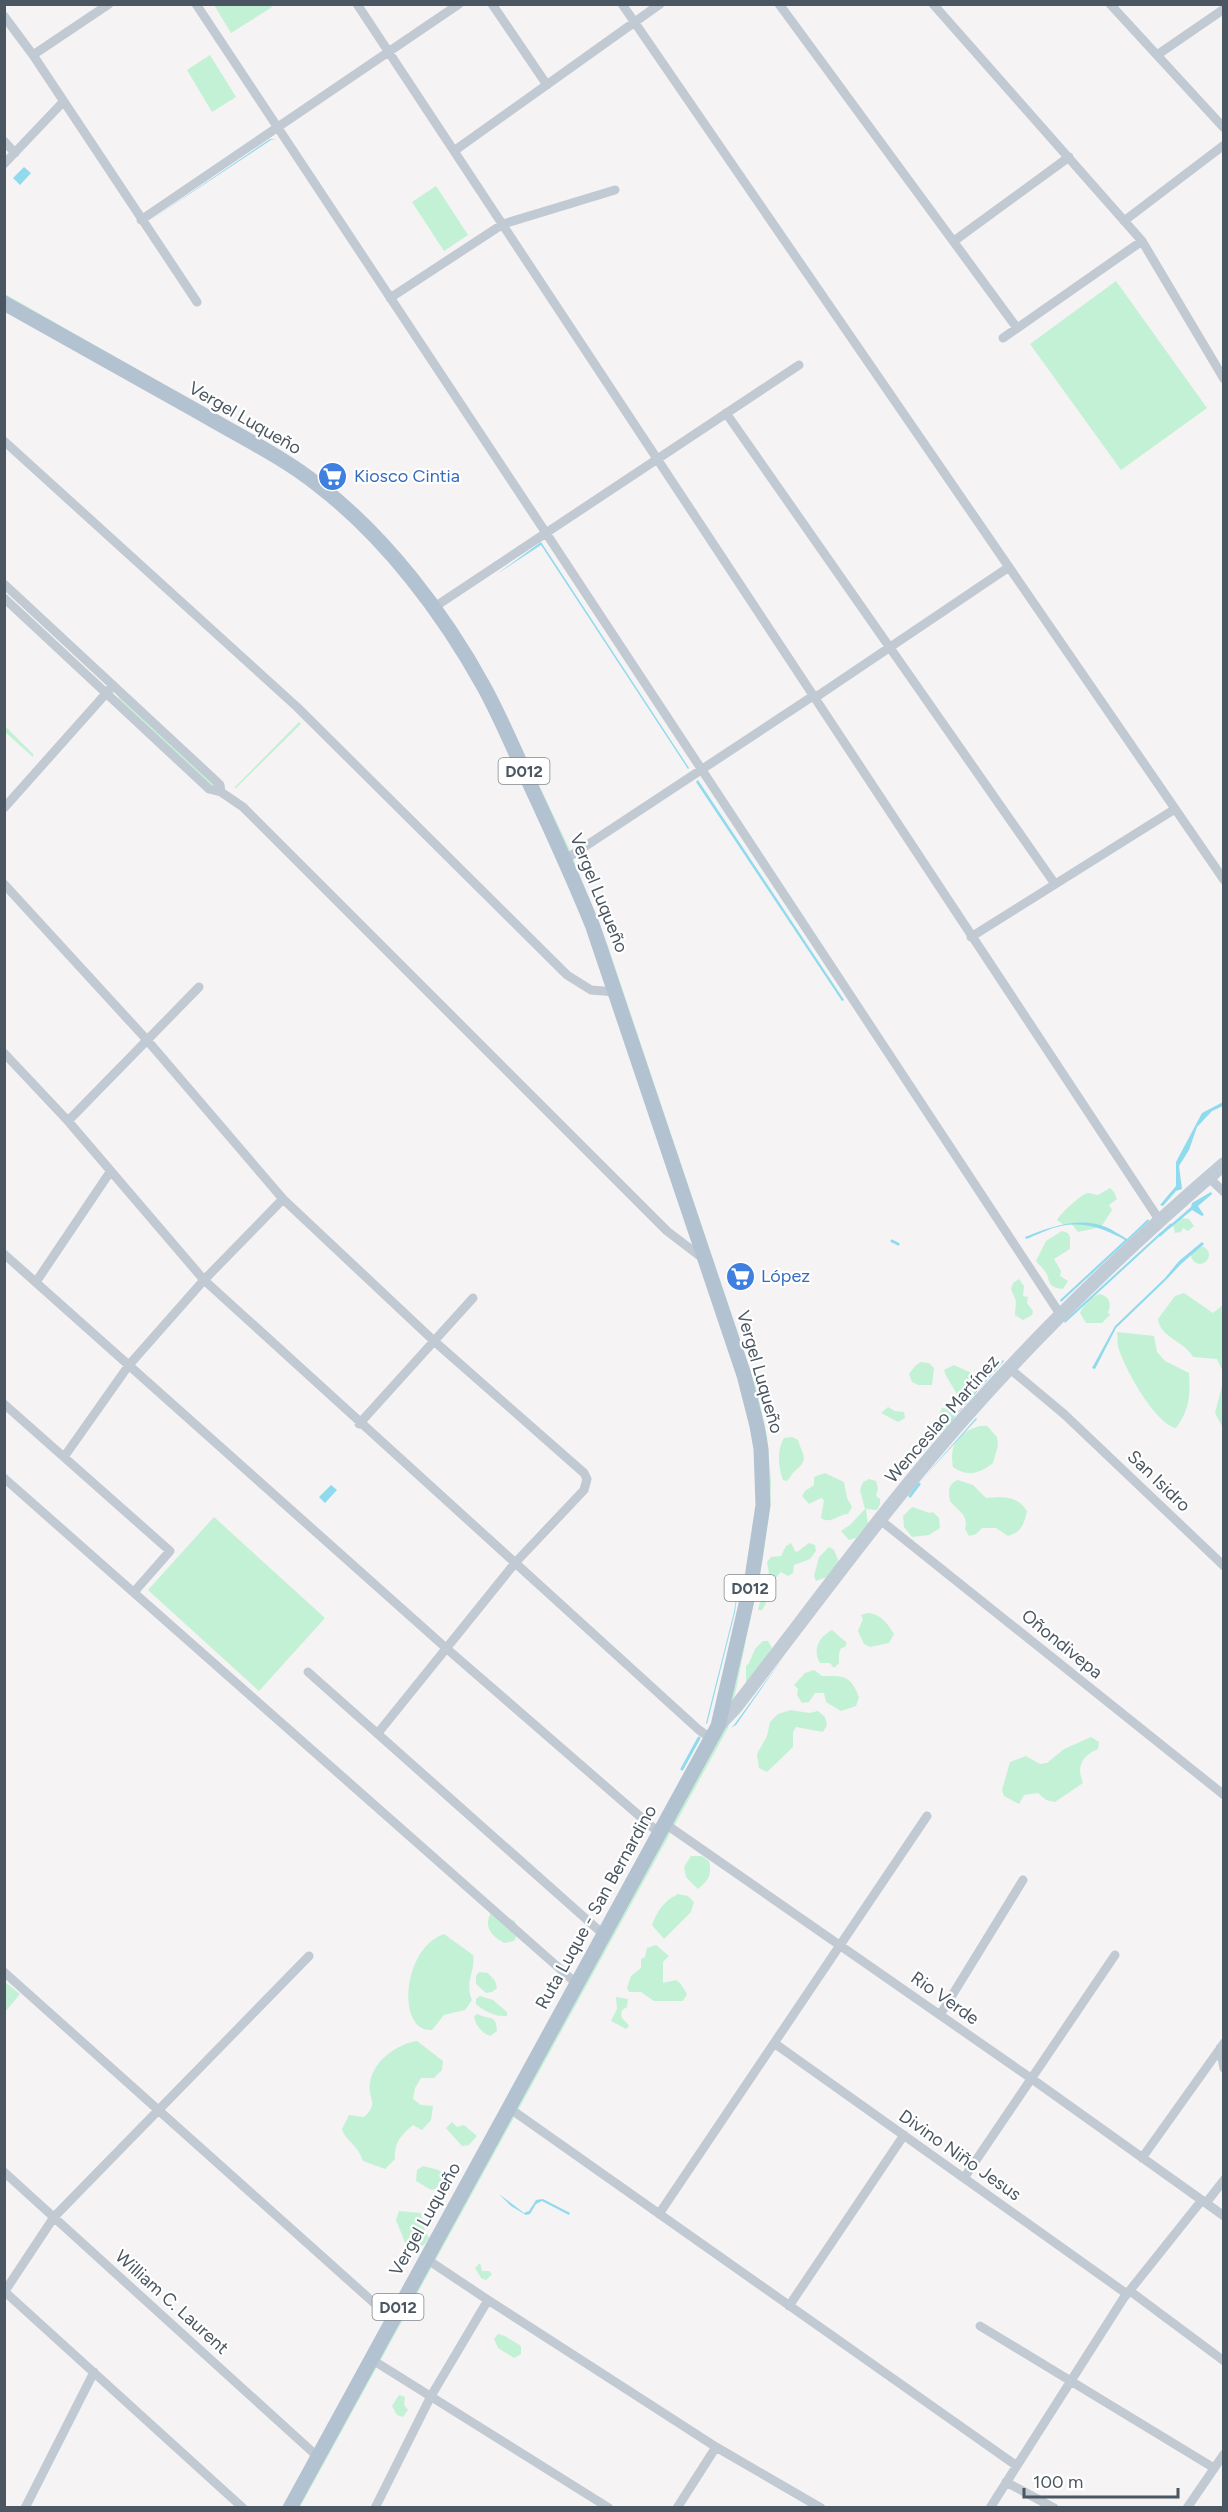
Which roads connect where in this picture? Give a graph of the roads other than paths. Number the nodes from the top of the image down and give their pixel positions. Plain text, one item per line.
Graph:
1 (109, 4) edge
2 (196, 4) edge
3 (357, 4) edge
4 (459, 4) edge
5 (492, 4) edge
6 (622, 4) edge
7 (660, 4) edge
8 (779, 4) edge
9 (933, 4) edge
10 (1110, 4) edge
11 (1224, 9) edge
12 (4, 16) edge
13 (635, 22) junction
14 (389, 52) junction
15 (33, 55) junction
16 (1157, 55) junction
17 (547, 85) junction
18 (63, 102) junction
19 (278, 128) junction
20 (1224, 128) edge
21 (4, 141) edge
22 (1224, 145) edge
23 (454, 151) junction
24 (15, 153) junction
25 (1069, 157) junction
26 (4, 164) edge
27 (615, 190) dead end
28 (141, 220) junction
29 (1124, 221) junction
30 (503, 224) junction
31 (954, 241) junction
32 (1142, 241) junction
33 (390, 298) junction
34 (197, 302) dead end
35 (4, 303) edge
36 (1017, 328) junction
37 (1003, 338) dead end
38 (799, 365) dead end
39 (1224, 379) edge
40 (726, 413) junction
41 (4, 441) edge
42 (657, 459) junction
43 (546, 533) junction
44 (1008, 567) junction
45 (4, 584) edge
46 (4, 598) edge
47 (433, 608) junction
48 (891, 646) junction
49 (110, 689) junction
50 (813, 696) junction
51 (702, 769) junction
52 (4, 808) edge
53 (1174, 809) junction
54 (566, 859) junction
55 (1224, 880) edge
56 (4, 884) edge
57 (1055, 884) junction
58 (971, 937) junction
59 (199, 987) dead end
60 (616, 992) junction
61 (147, 1040) junction
62 (4, 1053) edge
63 (68, 1121) junction
64 (1224, 1164) edge
65 (110, 1172) junction
66 (1208, 1177) junction
67 (1224, 1192) edge
68 (283, 1199) junction
69 (1160, 1221) junction
70 (4, 1254) edge
71 (705, 1260) junction
72 (204, 1280) junction
73 (36, 1282) junction
74 (473, 1298) dead end
75 (1060, 1314) junction
76 (434, 1341) junction
77 (129, 1365) junction
78 (1009, 1368) junction
79 (4, 1404) edge
80 (360, 1424) junction
81 (64, 1457) junction
82 (4, 1478) edge
83 (879, 1519) junction
84 (515, 1563) junction
85 (1224, 1566) edge
86 (134, 1592) junction
87 (446, 1648) junction
88 (308, 1671) dead end
89 (715, 1732) junction
90 (378, 1733) junction
91 (1224, 1795) edge
92 (927, 1816) dead end
93 (661, 1827) junction
94 (1023, 1880) dead end
95 (603, 1934) junction
96 (840, 1946) junction
97 (1115, 1955) dead end
98 (309, 1956) dead end
99 (4, 1972) edge
100 (576, 1983) junction
101 (940, 2015) junction
102 (774, 2043) junction
103 (1222, 2045) edge
104 (1224, 2068) edge
105 (1032, 2079) junction
106 (509, 2108) junction
107 (158, 2110) junction
108 (903, 2135) junction
109 (1142, 2158) junction
110 (4, 2172) edge
111 (964, 2178) junction
112 (1224, 2180) edge
113 (1204, 2201) junction
114 (659, 2214) junction
115 (1224, 2216) edge
116 (54, 2217) junction
117 (426, 2258) junction
118 (6, 2292) edge
119 (1129, 2292) junction
120 (488, 2300) junction
121 (4, 2305) edge
122 (789, 2306) junction
123 (392, 2319) junction
124 (980, 2326) dead end
125 (371, 2359) junction
126 (1224, 2361) edge
127 (94, 2372) junction
128 (1070, 2383) junction
129 (431, 2396) junction
130 (716, 2447) junction
131 (1224, 2454) edge
132 (318, 2457) junction
133 (1017, 2466) junction
134 (1214, 2468) junction
135 (1006, 2482) junction
136 (24, 2508) edge
137 (243, 2508) edge
138 (290, 2508) edge
139 (375, 2508) edge
140 (609, 2508) edge
141 (677, 2508) edge
142 (821, 2508) edge
143 (990, 2508) edge
144 (1054, 2508) edge
145 (1187, 2508) edge

1 - 15 street
2 - 19 street
3 - 14 street
4 - 14 street
5 - 17 street
6 - 13 street
7 - 13 street
8 - 31 street
9 - 25 street
10 - 16 street
11 - 16 street
12 - 15 street
13 - 17 street
13 - 44 street
14 - 19 street
14 - 23 street
15 - 18 street
16 - 20 street
17 - 23 street
18 - 24 street
18 - 28 street
19 - 28 street
19 - 33 street
21 - 24 street
22 - 29 street
23 - 30 street
24 - 26 street
25 - 29 street
25 - 31 street
27 - 30 street
28 - 34 street
29 - 32 street
30 - 33 street
30 - 42 street
31 - 36 street
32 - 36 street
32 - 39 street
33 - 43 street
35 - 47 main road, Vergel Luqueño / D012
36 - 37 street
38 - 40 street
40 - 42 street
40 - 48 street
41 - 60 street
42 - 43 street
42 - 50 street
43 - 47 street
43 - 51 street
44 - 48 street
44 - 53 street
45 - 49 street
46 - 49 street
47 - 54 main road, Vergel Luqueño / D012
48 - 50 street
48 - 57 street
49 - 52 street
49 - 71 street
50 - 51 street
50 - 58 street
51 - 54 street
51 - 75 street
53 - 55 street
53 - 57 street
54 - 60 main road, Vergel Luqueño / D012
56 - 61 street
57 - 58 street
58 - 69 street
59 - 61 street
60 - 71 main road, Vergel Luqueño / D012
61 - 63 street
61 - 68 street
62 - 63 street
63 - 65 street
64 - 66 main road, Wenceslao Martínez
65 - 72 street
65 - 73 street
66 - 67 street
66 - 69 main road, Wenceslao Martínez
68 - 72 street
68 - 76 street
69 - 75 main road, Wenceslao Martínez
70 - 73 street, Rio Verde
71 - 89 main road, Vergel Luqueño / D012
72 - 77 street
72 - 80 street
73 - 77 street, Rio Verde
74 - 76 street
75 - 78 main road, Wenceslao Martínez
76 - 80 street
76 - 84 street
77 - 81 street
77 - 87 street, Rio Verde
78 - 83 main road, Wenceslao Martínez
78 - 85 street, San Isidro
79 - 81 street
80 - 84 street
81 - 86 street
82 - 86 street
83 - 89 main road, Wenceslao Martínez
83 - 91 street, Oñondivepa
84 - 87 street
84 - 89 street
86 - 100 street
87 - 90 street
87 - 93 street, Rio Verde
88 - 90 street
89 - 93 main road, Ruta Luque - San Bernardino / D012
90 - 95 street
92 - 96 street
93 - 95 main road, Ruta Luque - San Bernardino / D012
93 - 96 street, Rio Verde
94 - 101 street
95 - 100 main road, Ruta Luque - San Bernardino / D012
96 - 101 street, Rio Verde
96 - 102 street
97 - 105 street
98 - 107 street
99 - 107 street
100 - 106 main road, Ruta Luque - San Bernardino / D012
101 - 105 street, Rio Verde
102 - 108 street, Divino Niño Jesus
102 - 114 street
103 - 104 street
103 - 109 street
105 - 109 street, Rio Verde
105 - 111 street
106 - 114 street
106 - 117 main road, Vergel Luqueño / D012
107 - 116 street
107 - 123 street
108 - 111 street, Divino Niño Jesus
108 - 122 street
109 - 113 street, Rio Verde
110 - 116 street, William C. Laurent
111 - 119 street, Divino Niño Jesus
112 - 113 street
113 - 115 street, Rio Verde
113 - 119 street
114 - 122 street
116 - 118 street
116 - 132 street, William C. Laurent
117 - 120 street
117 - 123 main road, Vergel Luqueño / D012
118 - 121 street
118 - 127 street
119 - 126 street, Divino Niño Jesus
119 - 128 street
120 - 129 street
120 - 130 street
122 - 133 street
123 - 125 main road, Vergel Luqueño / D012
124 - 128 street
125 - 129 street
125 - 132 main road, Vergel Luqueño / D012
127 - 136 street
127 - 137 street
128 - 133 street
128 - 134 street
129 - 139 street
129 - 140 street
130 - 141 street
130 - 142 street
131 - 134 street
132 - 138 main road, Vergel Luqueño / D012
133 - 135 street
134 - 145 street
135 - 143 street
135 - 144 street

